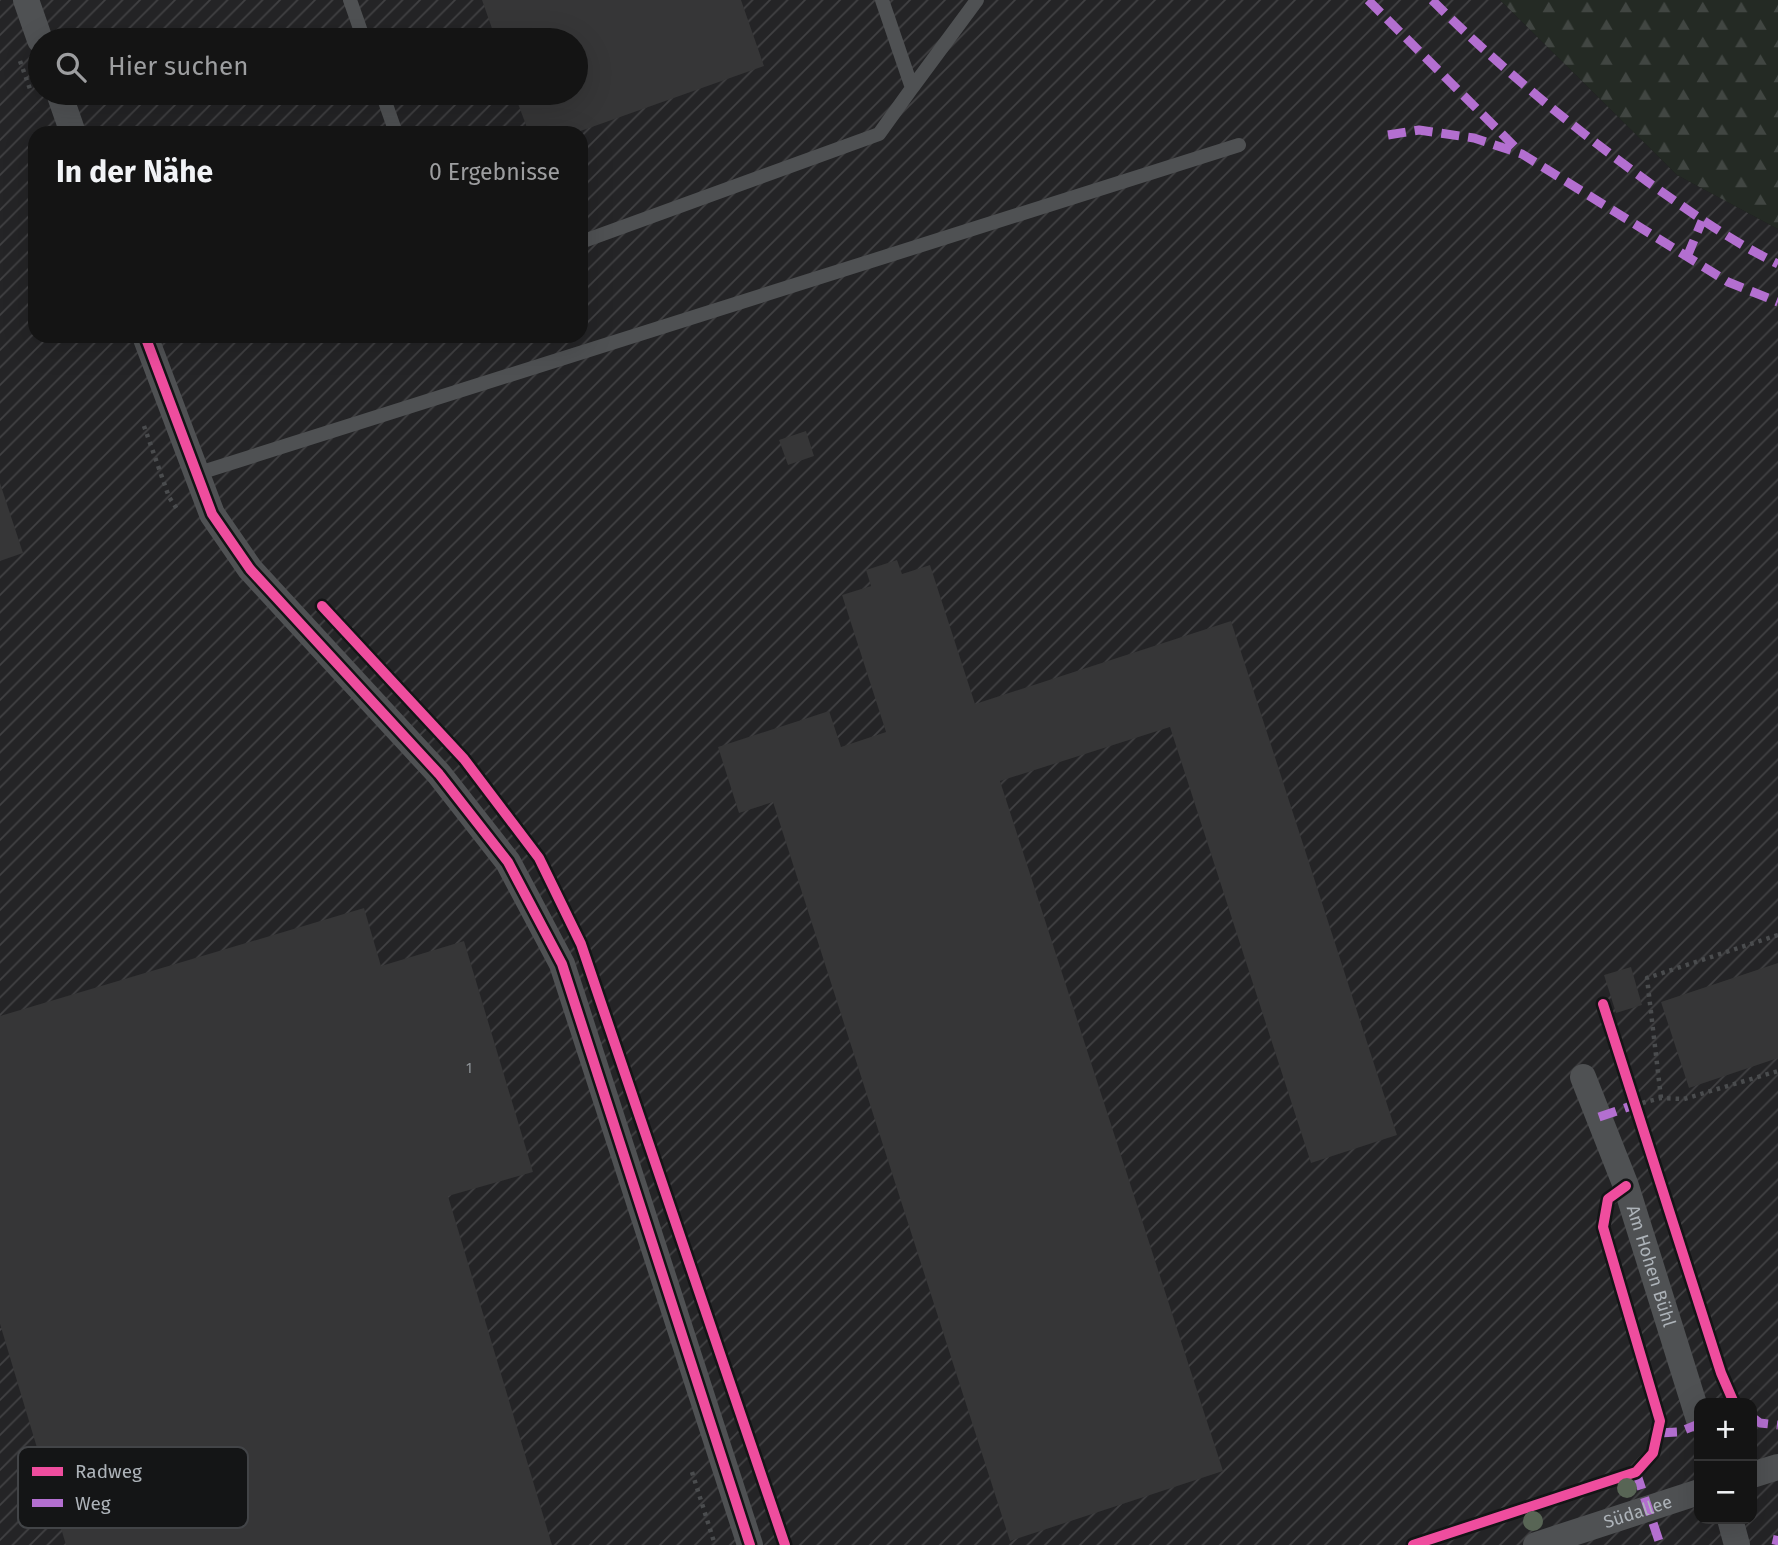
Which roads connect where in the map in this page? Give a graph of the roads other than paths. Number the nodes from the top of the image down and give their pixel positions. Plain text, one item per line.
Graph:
1 (26, 0) edge
2 (350, 0) edge
3 (882, 0) edge
4 (977, 0) edge
5 (360, 28) edge
6 (28, 31) edge
7 (912, 88) junction
8 (63, 105) edge
9 (386, 105) edge
10 (71, 126) edge
11 (394, 126) edge
12 (1239, 145) dead end
13 (588, 239) edge
14 (148, 343) edge
15 (196, 474) junction
16 (1583, 1077) dead end
17 (1694, 1404) edge
18 (1778, 1466) edge
19 (1757, 1473) edge
20 (1694, 1494) edge
21 (1731, 1524) edge
22 (750, 1545) edge
23 (1536, 1545) edge
24 (1737, 1545) edge

1 - 6 street
2 - 5 lane
3 - 7 lane
4 - 7 lane
7 - 13 lane
8 - 10 street
9 - 11 lane
12 - 15 lane
14 - 15 street
15 - 22 street
16 - 17 street, Am Hohen Bühl
18 - 19 street
20 - 23 street, Südallee
21 - 24 street

